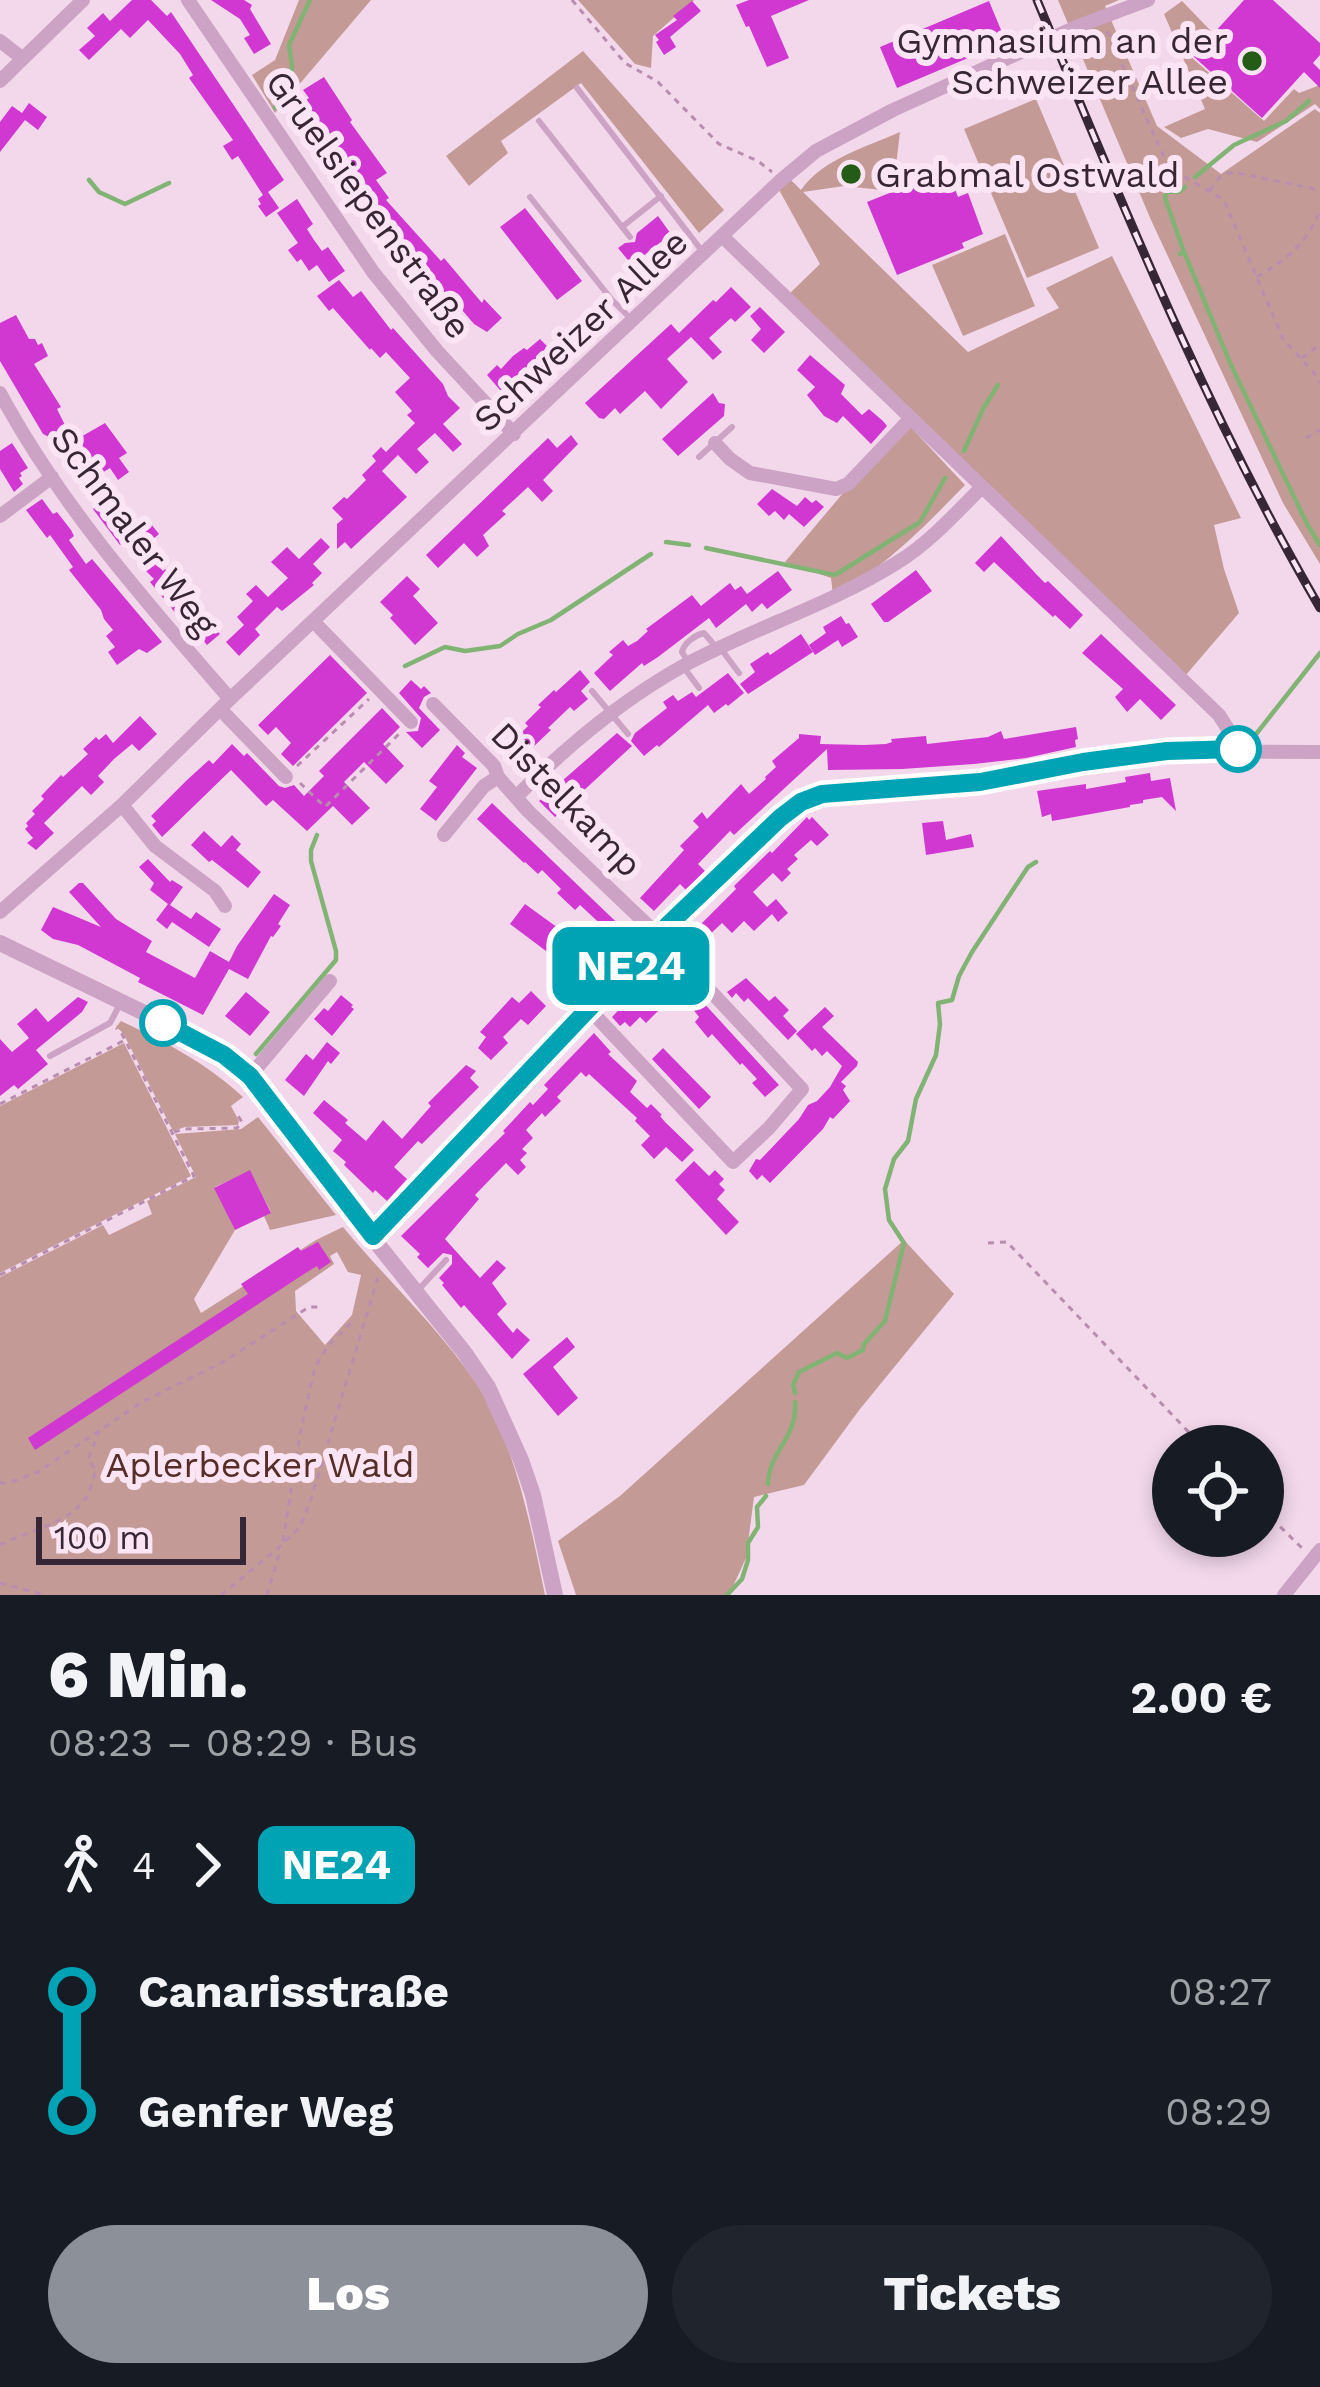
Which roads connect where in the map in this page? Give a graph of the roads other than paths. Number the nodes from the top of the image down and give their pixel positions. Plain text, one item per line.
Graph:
1 (82, 0) edge
2 (188, 0) edge
3 (1148, 0) edge
4 (0, 41) edge
5 (22, 58) junction
6 (0, 81) edge
7 (577, 88) dead end
8 (539, 122) dead end
9 (661, 196) junction
10 (530, 197) dead end
11 (622, 227) junction
12 (630, 237) dead end
13 (723, 237) junction
14 (704, 254) junction
15 (633, 321) junction
16 (0, 393) edge
17 (910, 419) junction
18 (732, 427) dead end
19 (514, 434) junction
20 (715, 443) junction
21 (699, 457) dead end
22 (52, 477) junction
23 (981, 488) junction
24 (0, 516) edge
25 (314, 622) junction
26 (719, 650) junction
27 (686, 665) junction
28 (739, 673) dead end
29 (699, 688) dead end
30 (592, 692) dead end
31 (225, 704) junction
32 (433, 704) dead end
33 (610, 713) junction
34 (411, 722) road end
35 (628, 734) dead end
36 (1233, 749) junction
37 (1320, 752) edge
38 (286, 777) dead end
39 (498, 777) junction
40 (516, 796) junction
41 (122, 805) junction
42 (444, 836) dead end
43 (225, 906) dead end
44 (0, 912) edge
45 (658, 935) junction
46 (0, 943) edge
47 (329, 982) dead end
48 (121, 1003) junction
49 (590, 1010) junction
50 (50, 1056) dead end
51 (250, 1076) junction
52 (373, 1236) junction
53 (446, 1260) dead end
54 (416, 1291) junction
55 (1316, 1554) edge
56 (555, 1595) edge
57 (1284, 1595) edge

1 - 5 street
2 - 19 street, Gruelsiepenstraße
3 - 13 street, Schweizer Allee
4 - 5 street
5 - 6 street
7 - 9 lane
8 - 11 lane
9 - 11 lane
9 - 14 lane
10 - 15 lane
11 - 12 lane
13 - 14 street, Schweizer Allee
13 - 17 street
14 - 15 street, Schweizer Allee
15 - 19 street, Schweizer Allee
16 - 22 street, Schmaler Weg
17 - 20 street
17 - 23 street
18 - 20 lane
19 - 25 street, Schweizer Allee
20 - 21 lane
22 - 24 street
22 - 31 street, Schmaler Weg
23 - 26 street
23 - 36 street
25 - 31 street, Schweizer Allee
25 - 34 street
26 - 27 street
26 - 27 lane
26 - 28 lane
27 - 29 lane
27 - 33 street
30 - 33 lane
31 - 38 street, Schmaler Weg
31 - 41 street, Schweizer Allee
32 - 39 street, Distelkamp
33 - 35 lane
33 - 40 street
36 - 37 street
36 - 45 street
39 - 40 street, Distelkamp
39 - 42 street
40 - 45 street, Distelkamp
41 - 43 street
41 - 44 street, Schweizer Allee
45 - 49 street
45 - 49 street, Distelkamp
46 - 48 street
47 - 51 street
48 - 50 lane
48 - 51 street
49 - 52 street
51 - 52 street
52 - 54 street
53 - 54 lane
54 - 56 street
55 - 57 street

